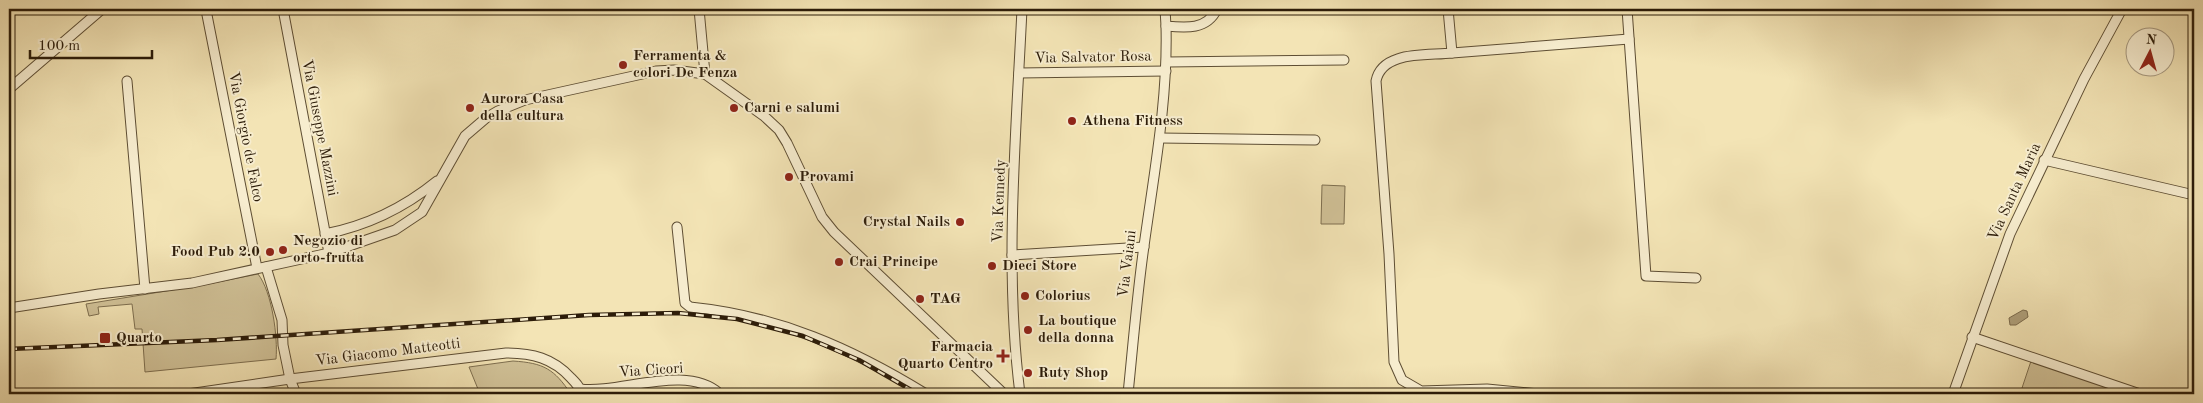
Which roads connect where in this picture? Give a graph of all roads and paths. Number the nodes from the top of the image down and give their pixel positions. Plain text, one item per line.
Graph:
1 (102, 9) edge
2 (283, 9) edge
3 (699, 9) edge
4 (1022, 9) edge
5 (1165, 9) edge
6 (1217, 9) edge
7 (1448, 9) edge
8 (1627, 9) edge
9 (2122, 9) edge
10 (206, 10) dead end
11 (1166, 26) junction
12 (1629, 39) junction
13 (1452, 53) junction
14 (1344, 60) dead end
15 (1167, 66) junction
16 (1019, 73) junction
17 (705, 74) junction
18 (127, 81) dead end
19 (9, 89) edge
20 (1160, 138) junction
21 (1314, 140) dead end
22 (2044, 160) junction
23 (440, 179) junction
24 (2194, 195) edge
25 (417, 196) junction
26 (427, 205) junction
27 (677, 227) dead end
28 (325, 234) junction
29 (1144, 247) junction
30 (328, 253) junction
31 (1012, 255) junction
32 (262, 267) junction
33 (1696, 278) dead end
34 (145, 290) junction
35 (9, 308) edge
36 (1972, 337) junction
37 (290, 379) junction
38 (581, 391) edge
39 (9, 393) edge
40 (17, 394) edge
41 (188, 394) edge
42 (296, 394) edge
43 (720, 394) edge
44 (926, 394) edge
45 (1004, 394) edge
46 (1020, 394) edge
47 (1128, 394) edge
48 (1538, 394) edge
49 (1952, 394) edge
50 (2140, 394) edge

1 - 19 street
2 - 28 street, Via Giuseppe Mazzini
3 - 17 street
4 - 16 street, Via Kennedy
5 - 11 street, Via Vaiani
6 - 11 street
7 - 13 street
8 - 12 street
9 - 22 street, Via Santa Maria
10 - 32 street, Via Giorgio de Falco
11 - 15 street, Via Vaiani
12 - 13 street
12 - 33 street
13 - 48 street
14 - 15 street
15 - 16 street, Via Salvator Rosa
15 - 20 street, Via Vaiani
16 - 31 street, Via Kennedy
17 - 23 street
17 - 45 street
18 - 34 street
20 - 21 street
20 - 29 street, Via Vaiani
22 - 24 street
22 - 36 street, Via Santa Maria
23 - 25 street
23 - 26 street
25 - 26 street
25 - 28 street
26 - 30 street
27 - 44 street
28 - 30 street, Via Giuseppe Mazzini
29 - 31 street
29 - 47 street, Via Vaiani
30 - 32 street
31 - 46 street, Via Kennedy
32 - 34 street
32 - 37 street, Via Giorgio de Falco
34 - 35 street
36 - 49 street, Via Santa Maria
36 - 50 street
37 - 38 street, Via Giacomo Matteotti
37 - 41 street, Via Giacomo Matteotti
37 - 42 street, Via Giorgio de Falco
38 - 43 street, Via Cicori
39 - 40 street

